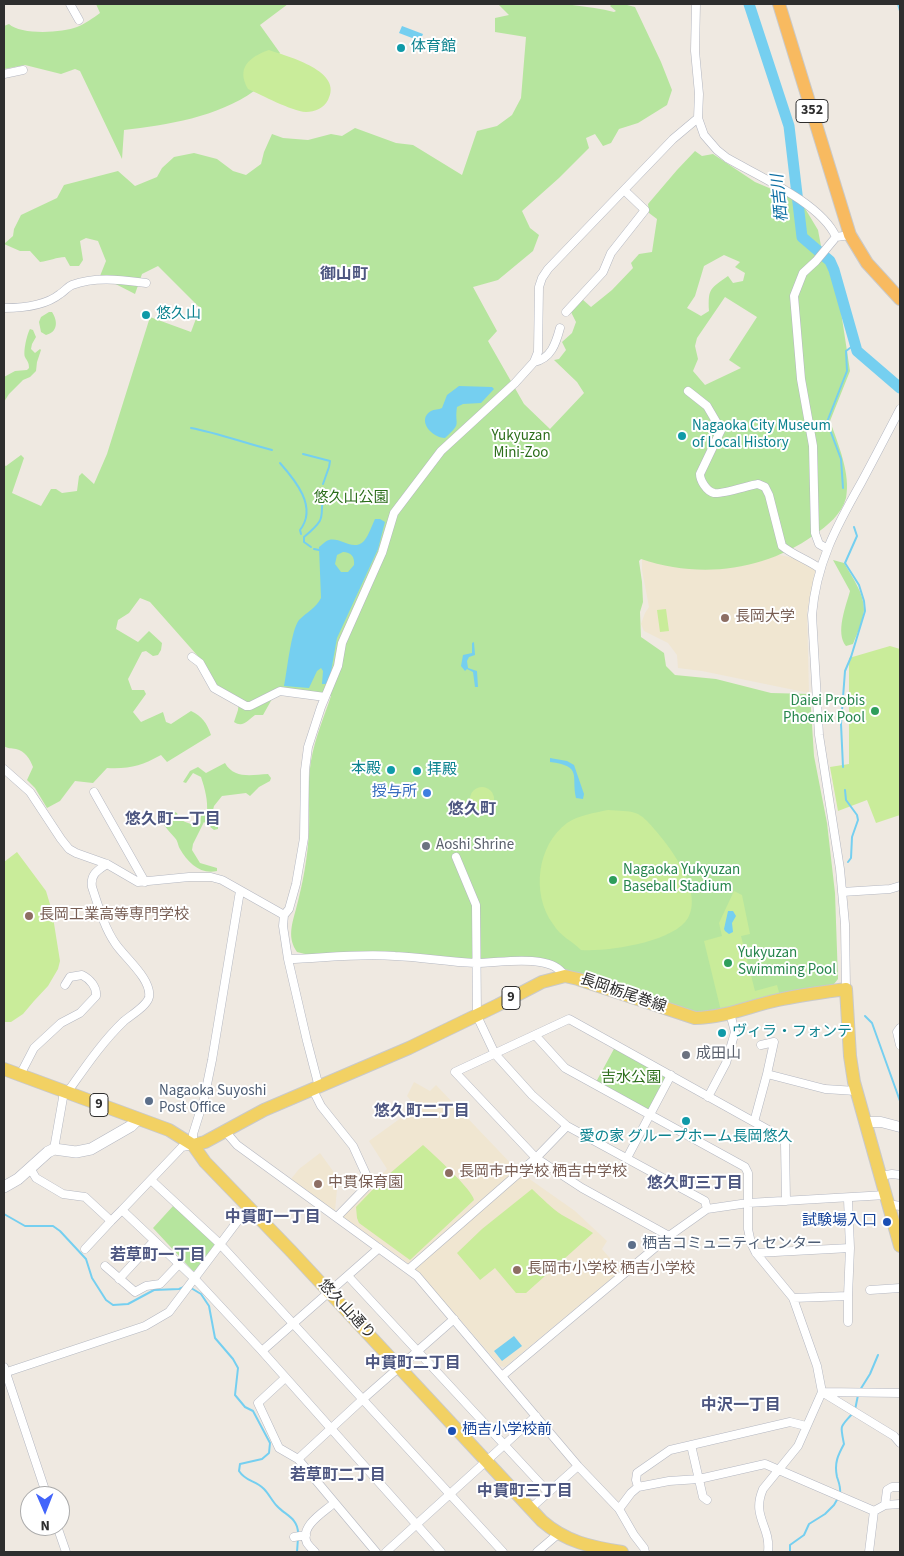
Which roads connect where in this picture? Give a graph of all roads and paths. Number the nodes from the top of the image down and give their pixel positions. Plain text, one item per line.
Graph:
1 (70, 4) edge
2 (696, 4) edge
3 (779, 4) edge
4 (79, 20) dead end
5 (23, 70) dead end
6 (4, 74) edge
7 (698, 118) junction
8 (624, 190) junction
9 (850, 235) junction
10 (836, 237) junction
11 (146, 283) dead end
12 (900, 299) edge
13 (4, 308) edge
14 (566, 312) dead end
15 (560, 328) dead end
16 (534, 362) junction
17 (688, 391) dead end
18 (900, 409) edge
19 (826, 548) junction
20 (819, 568) junction
21 (192, 657) dead end
22 (325, 697) junction
23 (4, 769) edge
24 (94, 792) dead end
25 (456, 857) dead end
26 (107, 864) junction
27 (144, 882) junction
28 (900, 886) edge
29 (240, 891) junction
30 (842, 892) junction
31 (284, 916) junction
32 (288, 959) junction
33 (476, 963) junction
34 (565, 976) junction
35 (65, 985) dead end
36 (846, 990) junction
37 (730, 1013) junction
38 (477, 1016) junction
39 (900, 1028) edge
40 (535, 1035) junction
41 (762, 1045) dead end
42 (900, 1045) edge
43 (495, 1054) junction
44 (4, 1069) edge
45 (768, 1074) junction
46 (20, 1075) junction
47 (671, 1075) junction
48 (316, 1089) junction
49 (856, 1091) junction
50 (64, 1092) junction
51 (708, 1097) junction
52 (649, 1114) junction
53 (138, 1119) junction
54 (754, 1122) junction
55 (865, 1122) junction
56 (567, 1126) junction
57 (900, 1127) edge
58 (225, 1131) junction
59 (193, 1145) junction
60 (54, 1149) junction
61 (536, 1158) junction
62 (627, 1158) junction
63 (30, 1168) junction
64 (900, 1175) edge
65 (880, 1176) junction
66 (151, 1180) junction
67 (4, 1187) edge
68 (848, 1198) junction
69 (786, 1201) junction
70 (892, 1202) edge
71 (748, 1203) junction
72 (248, 1206) junction
73 (707, 1209) junction
74 (122, 1210) junction
75 (337, 1217) junction
76 (111, 1220) junction
77 (669, 1236) junction
78 (899, 1240) edge
79 (154, 1241) junction
80 (219, 1244) junction
81 (380, 1248) junction
82 (850, 1248) junction
83 (85, 1250) dead end
84 (756, 1252) junction
85 (179, 1264) junction
86 (104, 1266) dead end
87 (409, 1269) junction
88 (348, 1276) junction
89 (119, 1279) junction
90 (193, 1281) junction
91 (900, 1288) edge
92 (870, 1290) dead end
93 (329, 1292) junction
94 (848, 1296) junction
95 (793, 1298) junction
96 (454, 1319) junction
97 (848, 1322) dead end
98 (293, 1324) junction
99 (262, 1351) junction
100 (418, 1351) junction
101 (400, 1368) junction
102 (4, 1371) edge
103 (502, 1376) junction
104 (285, 1378) junction
105 (822, 1392) junction
106 (900, 1393) edge
107 (363, 1399) junction
108 (536, 1416) junction
109 (806, 1426) junction
110 (331, 1430) junction
111 (900, 1443) edge
112 (505, 1445) junction
113 (691, 1445) junction
114 (298, 1460) junction
115 (487, 1462) junction
116 (578, 1466) junction
117 (779, 1469) junction
118 (699, 1479) junction
119 (44, 1486) edge
120 (638, 1487) junction
121 (900, 1487) edge
122 (548, 1492) junction
123 (450, 1494) junction
124 (707, 1500) dead end
125 (334, 1503) junction
126 (900, 1504) edge
127 (885, 1505) junction
128 (530, 1508) junction
129 (619, 1509) junction
130 (874, 1512) junction
131 (416, 1525) junction
132 (558, 1534) junction
133 (306, 1535) junction
134 (60, 1536) edge
135 (294, 1537) dead end
136 (592, 1550) edge
137 (66, 1552) edge
138 (315, 1552) edge
139 (376, 1552) edge
140 (386, 1552) edge
141 (440, 1552) edge
142 (504, 1552) edge
143 (537, 1552) edge
144 (618, 1552) edge
145 (644, 1552) edge
146 (768, 1552) edge
147 (869, 1552) edge

1 - 4 street
2 - 7 street
3 - 9 highway, 352
5 - 6 street
7 - 8 street
7 - 10 street
8 - 14 street
8 - 16 street
9 - 10 street
9 - 12 highway, 352
10 - 19 street
11 - 13 street
15 - 16 street
16 - 22 street
17 - 20 street
18 - 19 street
19 - 20 street
20 - 30 street
21 - 22 street
22 - 31 street
23 - 26 street
24 - 27 street
25 - 33 street
26 - 27 street
26 - 50 street
27 - 29 street
28 - 30 street
29 - 31 street
29 - 59 street
30 - 36 street
31 - 32 street
32 - 33 street
32 - 48 street
33 - 34 street
33 - 38 street
34 - 37 main road, 長岡栃尾巻線
34 - 38 main road, 長岡栃尾巻線 / 9
35 - 46 street
36 - 37 main road, 長岡栃尾巻線
36 - 49 main road
37 - 51 street
38 - 43 street
38 - 48 main road, 長岡栃尾巻線 / 9
39 - 42 street
40 - 43 street
40 - 47 street
40 - 52 street
41 - 45 street
43 - 56 street
43 - 61 street
44 - 46 main road, 9
45 - 49 street
45 - 54 street
46 - 50 main road, 9
47 - 51 street
47 - 52 street
48 - 58 main road, 長岡栃尾巻線 / 9
48 - 75 street
49 - 55 main road
50 - 53 main road, 9
50 - 60 street
51 - 54 street
52 - 62 street
52 - 71 street
53 - 59 main road, 9
53 - 60 main road
54 - 69 street
55 - 57 street
55 - 65 main road
56 - 61 street
56 - 62 street
58 - 59 main road, 長岡栃尾巻線 / 9
58 - 75 street
59 - 66 street
59 - 72 main road, 悠久山通り / 9
60 - 63 main road
61 - 77 street
61 - 87 street
62 - 73 street
63 - 67 main road
63 - 76 street
64 - 65 street
65 - 70 main road
66 - 74 street
66 - 80 street
68 - 69 street
68 - 70 street
68 - 82 street
69 - 71 street
70 - 78 main road
71 - 73 street
71 - 84 street
72 - 80 street
72 - 93 main road, 悠久山通り / 9
73 - 77 street
74 - 76 street
74 - 79 street
75 - 81 street
76 - 83 street
77 - 103 street
79 - 85 street
79 - 89 street
80 - 90 street
80 - 98 street
81 - 87 street
81 - 88 street
82 - 84 street
82 - 94 street
84 - 95 street
85 - 89 street
85 - 90 street
86 - 89 street
87 - 96 street
88 - 93 street
88 - 100 street
90 - 99 street
90 - 102 street
91 - 92 street
93 - 98 street
93 - 101 main road, 悠久山通り / 9
94 - 95 street
94 - 97 street
95 - 105 street
96 - 100 street
96 - 103 street
98 - 99 street
98 - 107 street
99 - 104 street
100 - 101 street
100 - 112 street
101 - 107 street
101 - 115 main road, 悠久山通り / 9
102 - 119 street
103 - 108 street
104 - 110 street
104 - 114 street
105 - 106 street
105 - 109 street
105 - 111 street
107 - 110 street
107 - 123 street
108 - 112 street
108 - 116 street
109 - 113 street
109 - 117 street
110 - 114 street
110 - 131 street
112 - 115 street
112 - 122 street
113 - 118 street
113 - 120 street
114 - 125 street
115 - 123 street
115 - 128 main road, 悠久山通り / 9
116 - 122 street
116 - 129 street
117 - 118 street
117 - 130 street
117 - 146 street
118 - 120 street
118 - 124 street
120 - 129 street
121 - 127 street
122 - 128 street
123 - 131 street
123 - 142 street
125 - 133 street
125 - 139 street
126 - 127 street
127 - 130 street
128 - 132 main road, 悠久山通り / 9
129 - 145 street
130 - 147 street
131 - 140 street
131 - 141 street
132 - 136 main road, 悠久山通り / 9
132 - 143 street
133 - 135 street
133 - 138 street
134 - 137 street
136 - 144 main road, 悠久山通り / 9

